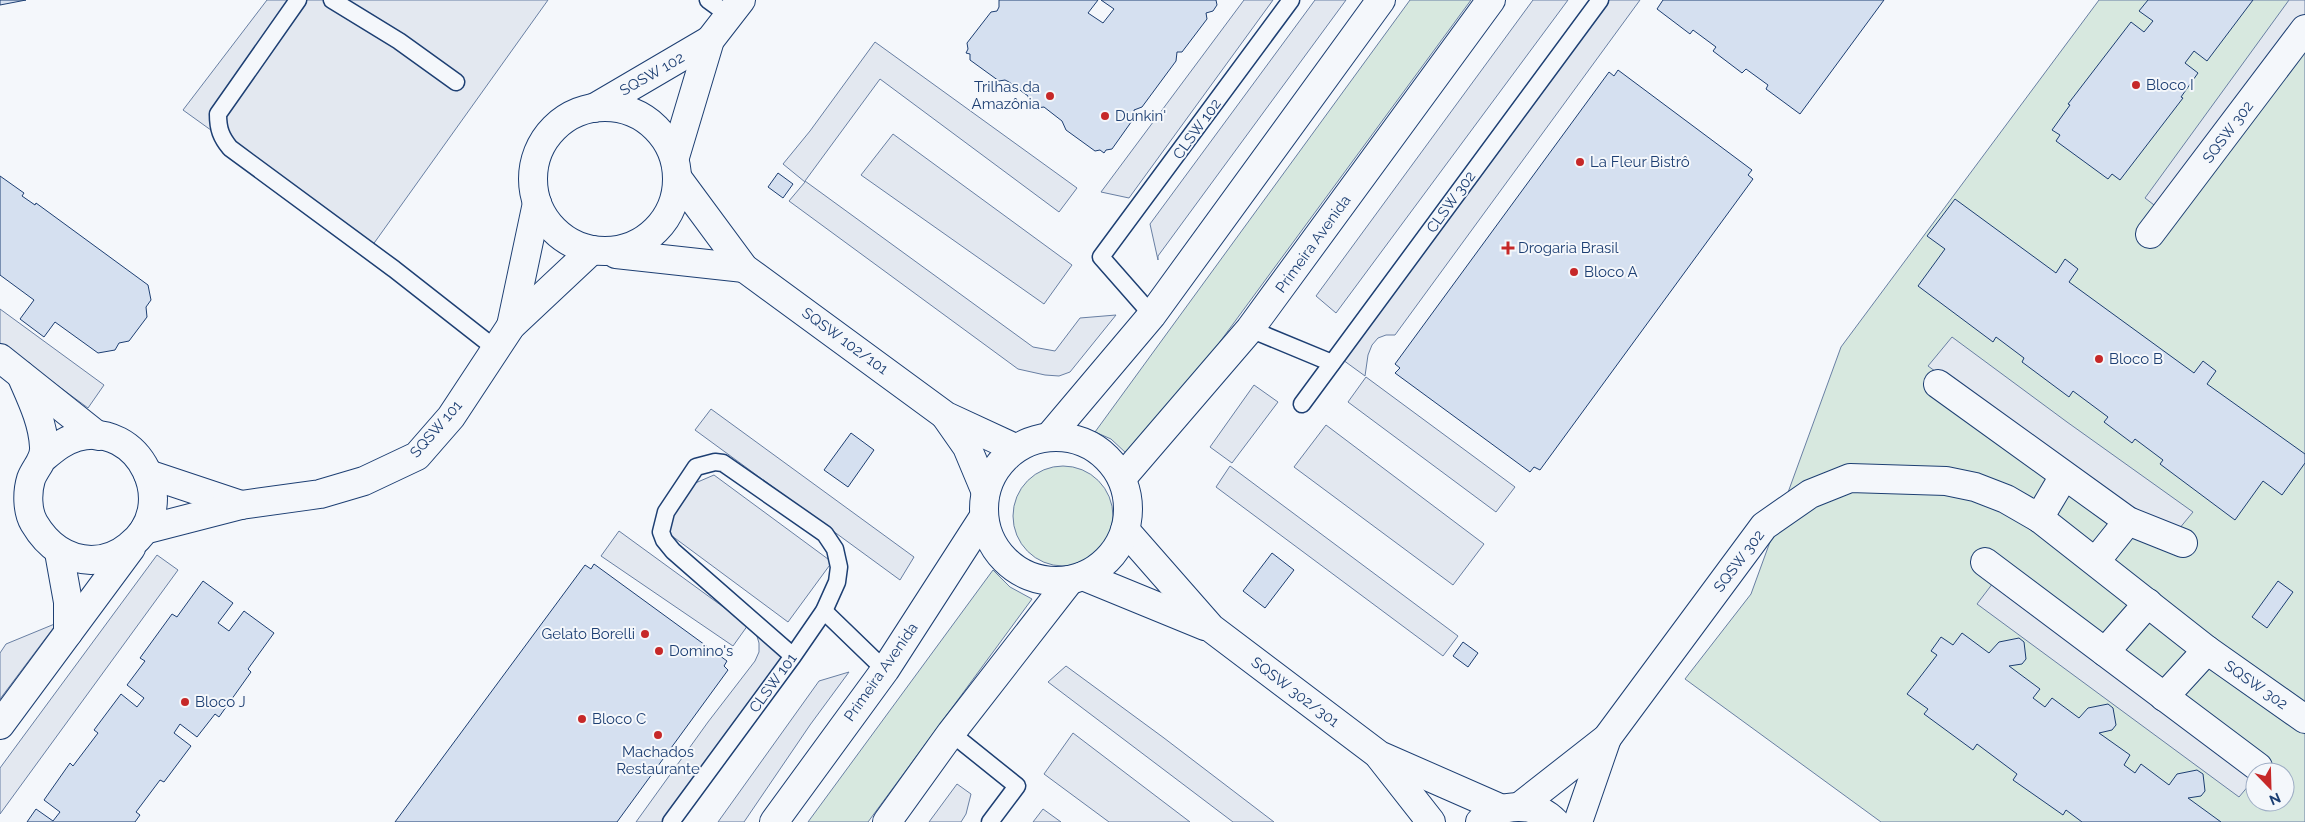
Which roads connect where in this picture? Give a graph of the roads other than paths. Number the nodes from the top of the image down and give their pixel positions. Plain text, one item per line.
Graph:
1 (298, 0) edge
2 (332, 0) edge
3 (1291, 0) edge
4 (1381, 0) edge
5 (1491, 0) edge
6 (1600, 0) edge
7 (726, 5) edge
8 (2305, 29) edge
9 (710, 40) junction
10 (456, 82) dead end
11 (594, 108) junction
12 (677, 169) junction
13 (537, 203) junction
14 (2150, 234) dead end
15 (598, 251) junction
16 (744, 268) junction
17 (1152, 315) junction
18 (511, 326) junction
19 (1250, 329) junction
20 (496, 349) junction
21 (0, 358) edge
22 (1332, 363) junction
23 (21, 375) junction
24 (1938, 384) dead end
25 (1302, 404) dead end
26 (946, 416) junction
27 (98, 436) junction
28 (1049, 437) junction
29 (1015, 448) junction
30 (42, 459) junction
31 (148, 474) junction
32 (2064, 476) junction
33 (1122, 478) junction
34 (986, 490) junction
35 (241, 505) junction
36 (983, 518) junction
37 (2039, 518) junction
38 (2128, 522) junction
39 (1125, 530) junction
40 (140, 535) junction
41 (2183, 543) dead end
42 (59, 552) junction
43 (1985, 562) dead end
44 (2096, 562) junction
45 (1076, 578) junction
46 (2148, 603) junction
47 (824, 611) junction
48 (1211, 628) junction
49 (68, 633) junction
50 (2208, 650) junction
51 (2105, 652) junction
52 (794, 656) junction
53 (885, 670) junction
54 (2164, 697) junction
55 (2305, 719) edge
56 (0, 726) edge
57 (950, 733) junction
58 (1607, 738) junction
59 (1379, 756) junction
60 (2251, 762) edge
61 (1500, 813) edge
62 (671, 822) edge
63 (774, 822) edge
64 (886, 822) edge
65 (990, 822) edge
66 (1431, 822) edge
67 (1555, 822) edge
68 (1578, 822) edge

1 - 20 lane
2 - 10 lane
3 - 17 lane, CLSW 102
4 - 17 street
5 - 19 street, Primeira Avenida
6 - 22 lane, CLSW 302
7 - 9 street, SQSW 102
8 - 14 street, SQSW 302
9 - 11 street, SQSW 102
9 - 12 street, SQSW 102
11 - 12 street
11 - 13 street
12 - 15 street
12 - 16 street, SQSW 102/101
13 - 15 street
13 - 18 street, SQSW 101
15 - 16 street, SQSW 102/101
15 - 18 street, SQSW 101
16 - 26 street, SQSW 102/101
17 - 28 street
18 - 20 street, SQSW 101
19 - 22 lane
19 - 33 street, Primeira Avenida
20 - 35 street, SQSW 101
21 - 23 street
22 - 25 lane, CLSW 302
23 - 27 street
23 - 30 street
24 - 32 street
26 - 29 street, SQSW 102/101
26 - 34 street, SQSW 102/101
27 - 30 street
27 - 31 street
28 - 29 street
28 - 33 street
29 - 34 street
30 - 42 street
31 - 35 street, SQSW 101
31 - 40 street
32 - 37 street
32 - 38 street
33 - 39 street
34 - 36 street
35 - 40 street, SQSW 101
36 - 45 street
36 - 53 street, Primeira Avenida
37 - 44 street, SQSW 302
37 - 58 street, SQSW 302
38 - 41 street
38 - 44 street
39 - 45 street
39 - 48 street, SQSW 302/301
40 - 42 street
40 - 49 street
42 - 49 street
43 - 51 street
44 - 46 street, SQSW 302
45 - 48 street, SQSW 302/301
45 - 57 street
46 - 50 street, SQSW 302
46 - 51 street
47 - 52 lane, CLSW 101
47 - 52 lane, CLSW 101
47 - 53 lane
48 - 59 street, SQSW 302/301
49 - 56 street
50 - 54 street
50 - 55 street, SQSW 302
51 - 54 street
52 - 62 lane, CLSW 101
53 - 63 street, Primeira Avenida
54 - 60 street
57 - 64 street
57 - 65 lane
58 - 61 street, SQSW 302
58 - 68 street, SQSW 302
59 - 61 street, SQSW 302/301
59 - 66 street, SQSW 302/301
61 - 67 street, SQSW 302/301

